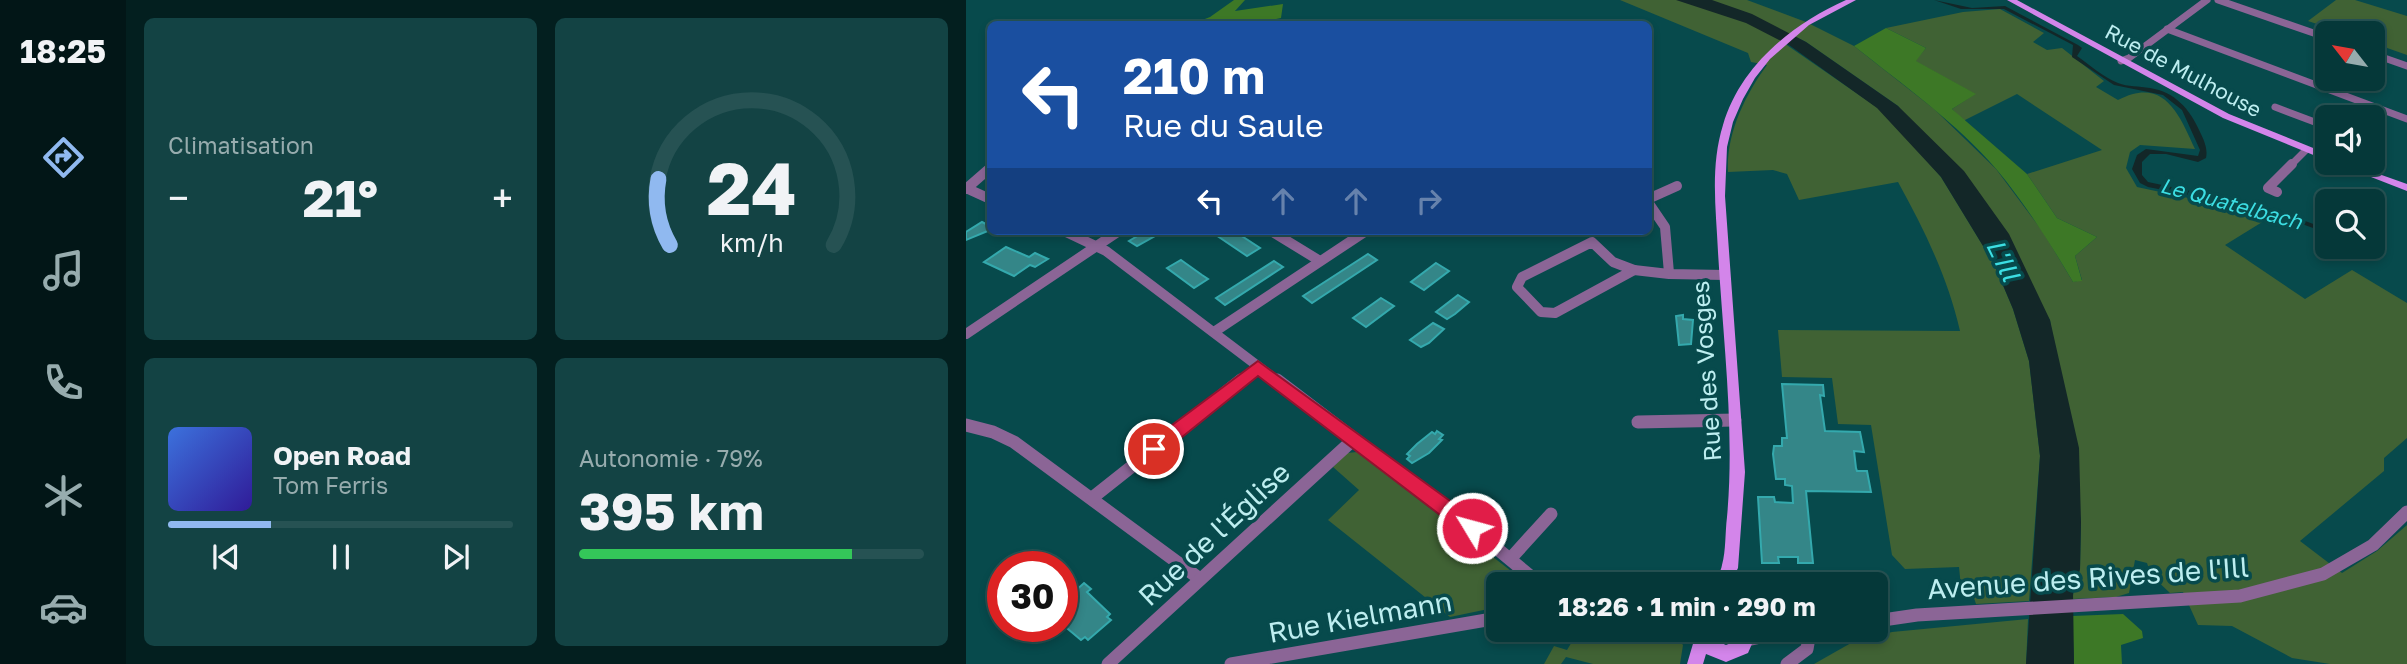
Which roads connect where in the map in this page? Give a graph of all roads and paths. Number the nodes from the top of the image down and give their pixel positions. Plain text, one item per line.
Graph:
1 (1852, 0) edge
2 (2011, 0) edge
3 (2207, 0) edge
4 (2218, 0) edge
5 (1843, 2) edge
6 (1807, 24) joint
7 (2167, 29) junction
8 (2315, 34) edge
9 (2385, 58) edge
10 (2121, 61) junction
11 (2407, 66) edge
12 (2367, 105) edge
13 (2274, 107) dead end
14 (2385, 111) edge
15 (2407, 119) edge
16 (2315, 122) edge
17 (2265, 133) joint
18 (2306, 150) junction
19 (2315, 153) edge
20 (987, 171) edge
21 (2372, 175) edge
22 (1677, 187) dead end
23 (2407, 188) edge
24 (966, 189) edge
25 (2277, 192) dead end
26 (987, 198) edge
27 (1652, 198) edge
28 (1652, 205) edge
29 (1073, 235) edge
30 (1113, 235) edge
31 (1278, 235) edge
32 (1360, 235) edge
33 (1097, 246) junction
34 (1320, 261) junction
35 (1623, 270) junction
36 (1669, 273) junction
37 (1725, 275) junction
38 (1214, 332) junction
39 (966, 334) edge
40 (1258, 367) junction
41 (1735, 420) junction
42 (1638, 422) dead end
43 (966, 425) edge
44 (1353, 440) junction
45 (1092, 498) junction
46 (2407, 512) edge
47 (1551, 514) dead end
48 (1511, 558) junction
49 (1527, 572) edge
50 (1732, 572) edge
51 (1200, 579) junction
52 (1888, 619) edge
53 (1486, 620) edge
54 (1698, 642) edge
55 (1707, 642) edge
56 (1743, 642) edge
57 (1810, 642) edge
58 (1720, 659) edge
59 (1108, 664) edge
60 (1231, 664) edge
61 (1695, 664) edge
62 (1787, 664) edge

1 - 5 main road
2 - 10 main road, Rue de Mulhouse
3 - 7 street
4 - 8 street
5 - 6 main road
6 - 37 main road, Rue des Vosges
7 - 10 street
7 - 12 street
9 - 11 street
10 - 17 main road, Rue de Mulhouse
13 - 16 street
14 - 15 street
17 - 18 main road
18 - 19 main road
18 - 25 street
20 - 24 street
21 - 23 main road
22 - 27 street
24 - 26 street
28 - 36 street
29 - 33 street
30 - 33 street
31 - 34 street
32 - 34 street
33 - 38 street
33 - 39 street
34 - 38 street
35 - 35 street
35 - 36 street
36 - 37 street
37 - 41 main road, Rue des Vosges
38 - 40 street
40 - 44 street
40 - 45 street
41 - 42 street
41 - 50 main road, Rue des Vosges
43 - 45 street
44 - 48 street
44 - 51 street, Rue de l'Église
45 - 51 street
46 - 52 street, Avenue des Rives de l'Ill
47 - 48 street
48 - 49 street
51 - 59 street, Rue de l'Église
53 - 60 street, Rue Kielmann
54 - 61 main road
55 - 58 main road
56 - 58 main road
57 - 62 street

